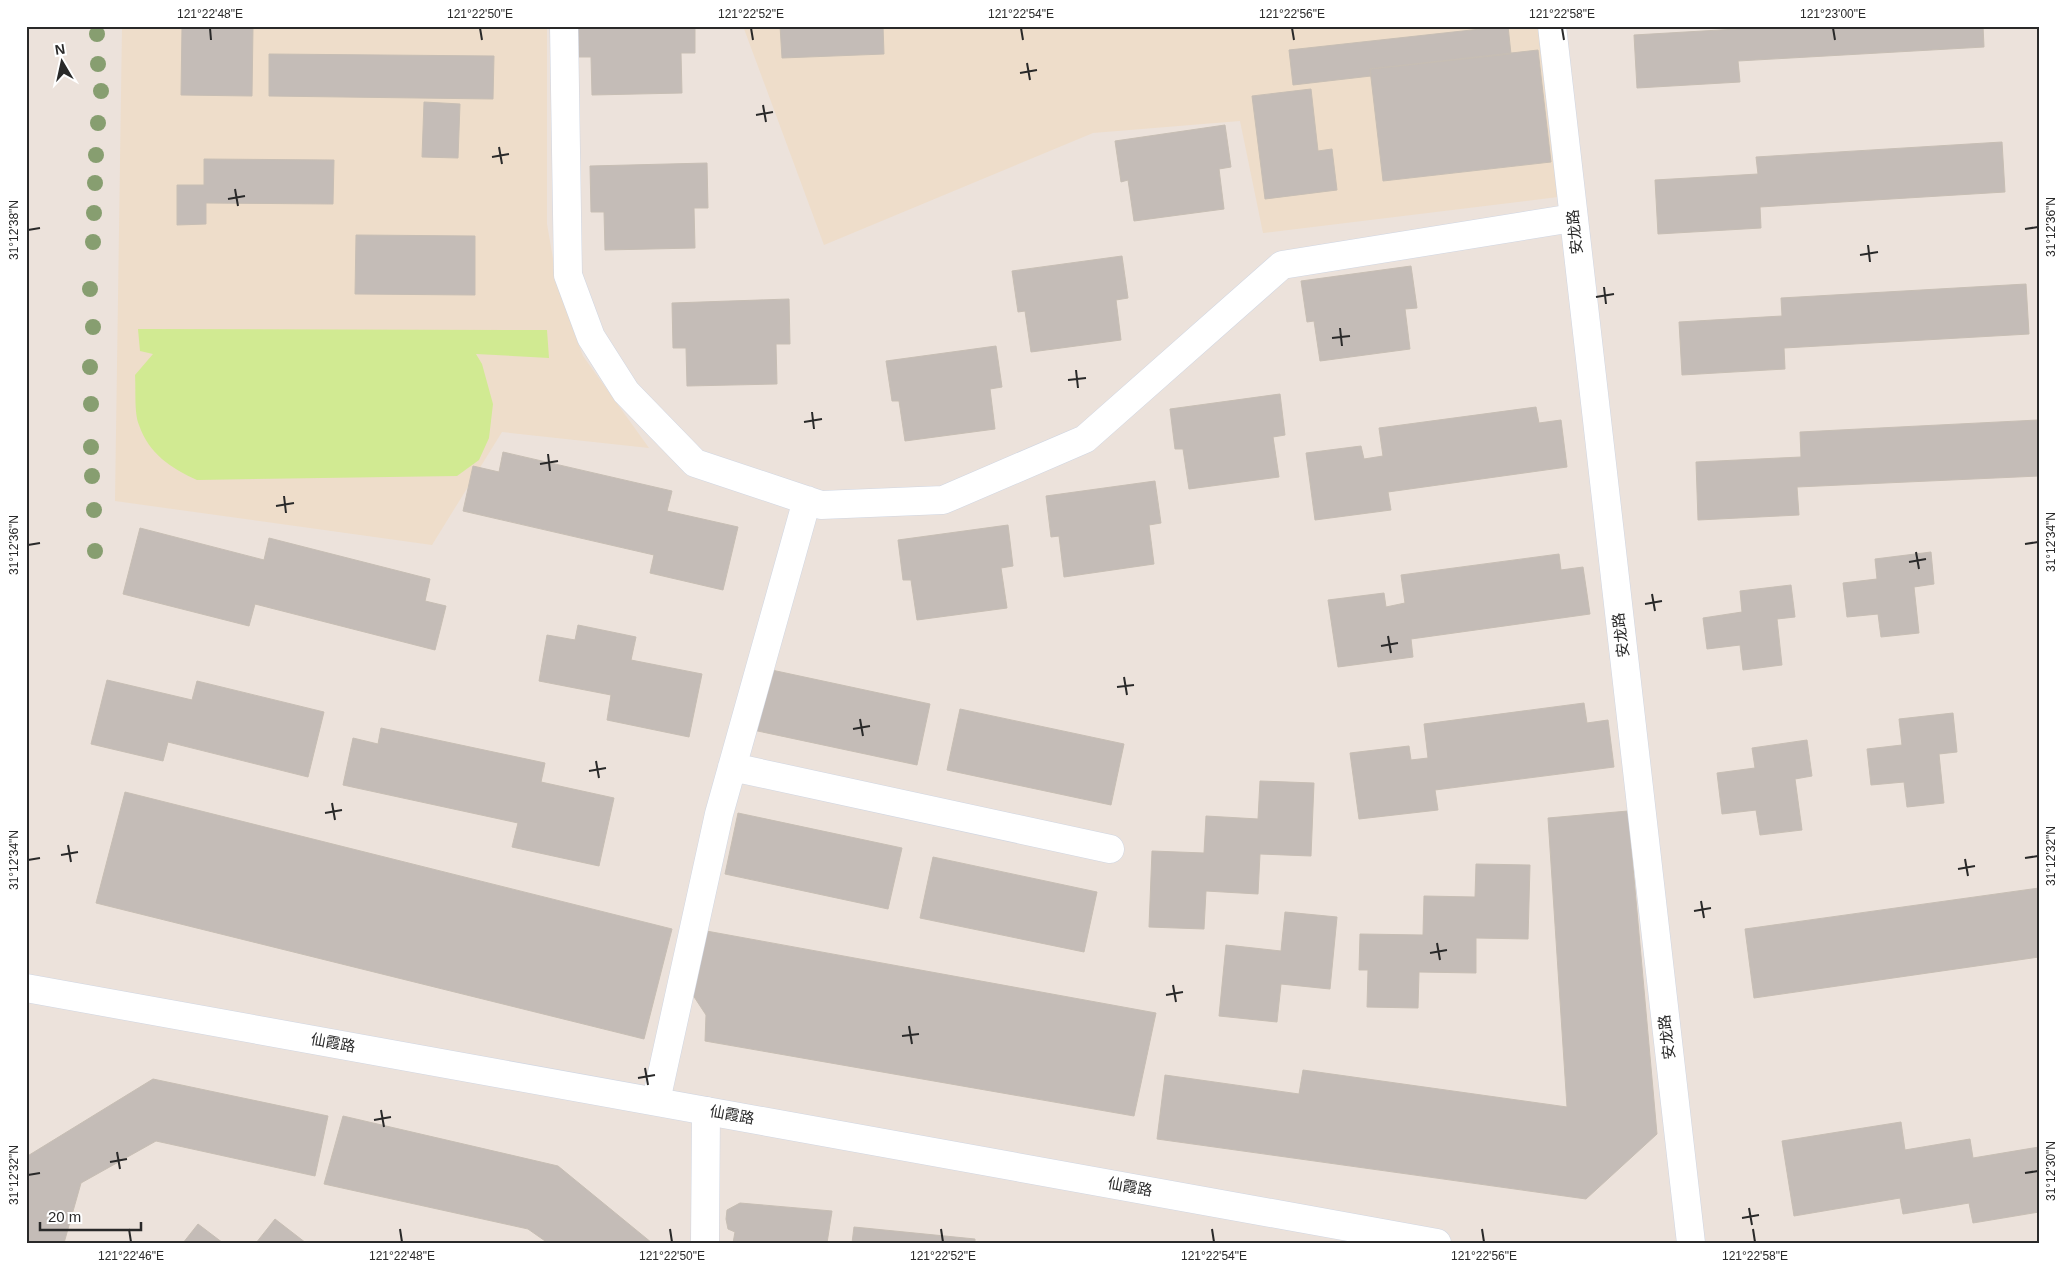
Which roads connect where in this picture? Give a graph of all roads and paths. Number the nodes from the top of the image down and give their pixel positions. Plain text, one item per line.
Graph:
1 (564, 26) edge
2 (1552, 26) edge
3 (1573, 218) junction
4 (806, 500) junction
5 (732, 767) junction
6 (1110, 849) dead end
7 (26, 988) edge
8 (656, 1101) junction
9 (706, 1111) junction
10 (705, 1243) edge
11 (1437, 1243) edge
12 (1691, 1243) edge

1 - 4 street
2 - 3 street, 安龙路
3 - 4 street
3 - 12 street, 安龙路
4 - 5 street
5 - 6 street
5 - 8 street
7 - 8 street, 仙霞路
8 - 9 street, 仙霞路
9 - 10 street
9 - 11 street, 仙霞路

